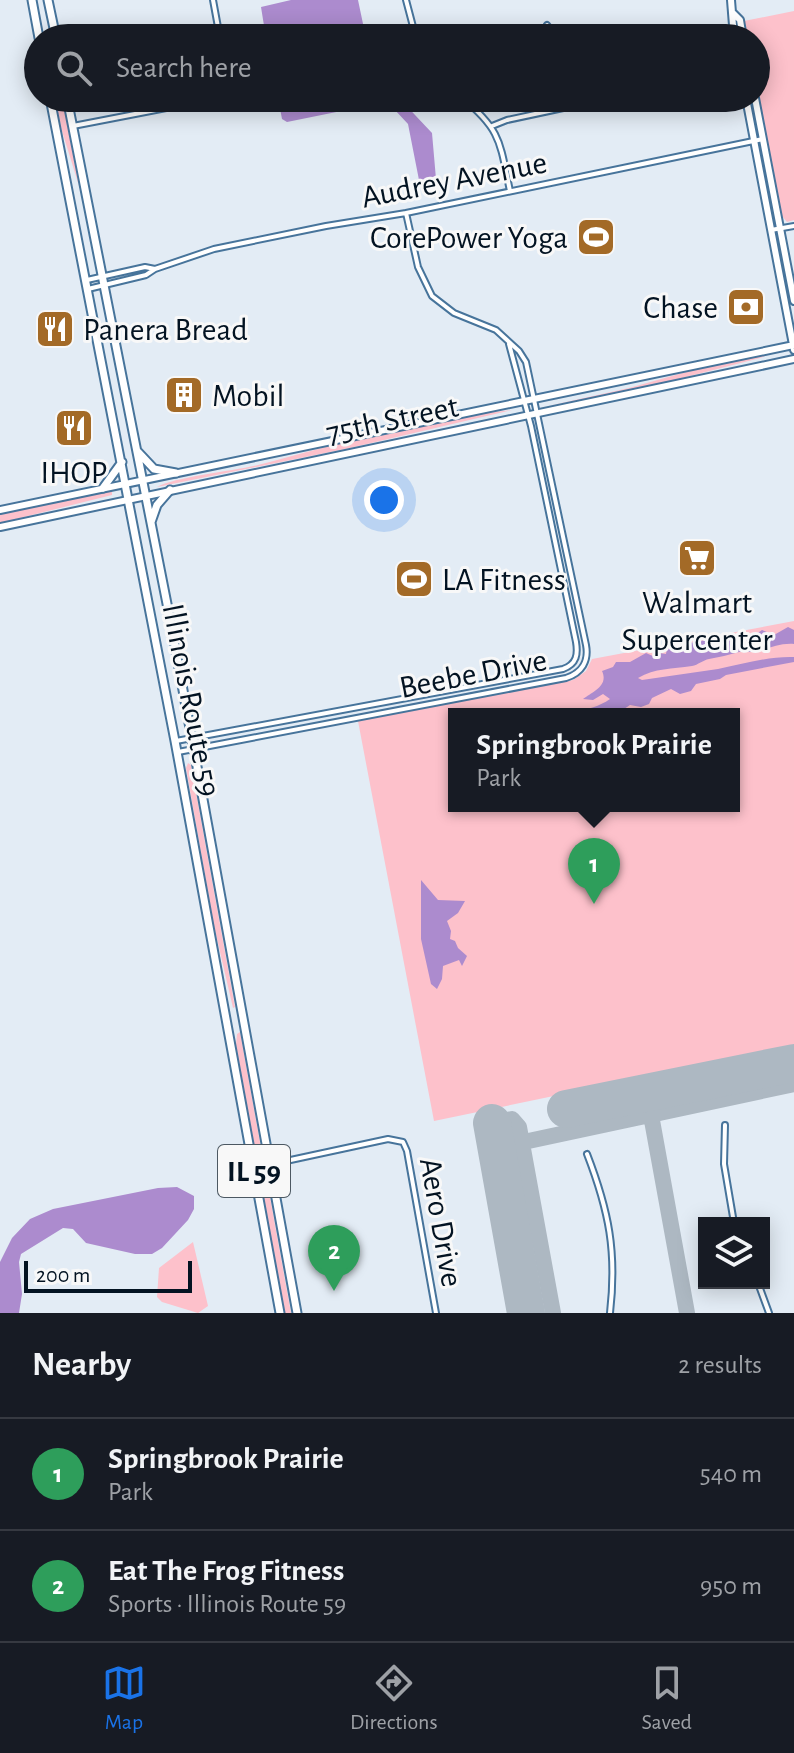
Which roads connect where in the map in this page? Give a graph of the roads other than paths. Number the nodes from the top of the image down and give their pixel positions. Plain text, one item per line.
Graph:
1 (32, 0) edge
2 (48, 0) edge
3 (213, 0) edge
4 (406, 0) edge
5 (731, 0) edge
6 (733, 13) junction
7 (36, 24) edge
8 (53, 24) edge
9 (217, 24) edge
10 (412, 24) edge
11 (732, 24) edge
12 (741, 24) edge
13 (53, 112) edge
14 (70, 112) edge
15 (146, 112) edge
16 (477, 112) edge
17 (547, 112) edge
18 (749, 112) edge
19 (758, 112) edge
20 (73, 126) junction
21 (492, 126) junction
22 (763, 139) junction
23 (754, 141) junction
24 (510, 191) junction
25 (406, 213) junction
26 (794, 226) edge
27 (780, 229) junction
28 (771, 230) junction
29 (155, 269) junction
30 (102, 276) junction
31 (87, 284) junction
32 (104, 285) junction
33 (794, 301) edge
34 (509, 344) junction
35 (794, 347) edge
36 (794, 359) edge
37 (535, 398) junction
38 (525, 400) junction
39 (539, 412) junction
40 (528, 415) junction
41 (137, 451) junction
42 (122, 462) junction
43 (176, 473) junction
44 (142, 480) junction
45 (126, 483) junction
46 (103, 488) junction
47 (170, 490) junction
48 (145, 495) junction
49 (129, 498) junction
50 (0, 510) edge
51 (151, 524) junction
52 (0, 527) edge
53 (192, 738) junction
54 (175, 741) junction
55 (194, 749) junction
56 (177, 752) junction
57 (725, 1125) dead end
58 (587, 1154) dead end
59 (269, 1164) junction
60 (733, 1217) edge
61 (760, 1289) edge
62 (280, 1313) edge
63 (297, 1313) edge
64 (436, 1313) edge
65 (610, 1313) edge
66 (769, 1313) edge

1 - 7 main road
2 - 8 main road
3 - 9 street
4 - 10 street
5 - 6 main road
6 - 11 main road
6 - 12 main road
13 - 31 main road, Illinois Route 59 / IL 59
14 - 20 main road, Illinois Route 59 / IL 59
15 - 20 street
16 - 21 street
17 - 21 street
18 - 23 main road
19 - 22 main road
20 - 30 main road, Illinois Route 59 / IL 59
21 - 24 street
22 - 23 street, Audrey Avenue
22 - 27 main road
23 - 24 street, Audrey Avenue
23 - 28 main road
24 - 25 street, Audrey Avenue
25 - 29 street, Audrey Avenue
25 - 34 street, Beebe Drive
26 - 27 street
27 - 28 street
27 - 33 main road
28 - 35 main road
29 - 30 street, Audrey Avenue
29 - 32 street, Audrey Avenue
30 - 31 street, Audrey Avenue
30 - 32 main road, Illinois Route 59 / IL 59
31 - 32 street, Audrey Avenue
31 - 42 main road, Illinois Route 59 / IL 59
32 - 41 main road, Illinois Route 59 / IL 59
34 - 37 street, Beebe Drive
34 - 38 street, Beebe Drive
35 - 37 main road, 75th Street
36 - 39 main road, 75th Street
37 - 38 main road, 75th Street
37 - 39 street, Beebe Drive
38 - 40 street, Beebe Drive
38 - 43 main road, 75th Street
39 - 40 main road, 75th Street
39 - 55 street, Beebe Drive
40 - 47 main road, 75th Street
40 - 53 street, Beebe Drive
41 - 43 main road
41 - 44 main road, Illinois Route 59 / IL 59
42 - 45 main road, Illinois Route 59 / IL 59
42 - 46 main road
43 - 44 main road, 75th Street
44 - 45 main road, 75th Street
44 - 48 main road, Illinois Route 59 / IL 59
45 - 46 main road, 75th Street
45 - 49 main road, Illinois Route 59 / IL 59
46 - 50 main road, 75th Street
47 - 48 main road, 75th Street
47 - 51 main road
48 - 49 main road, 75th Street
48 - 51 main road, Illinois Route 59 / IL 59
49 - 52 main road, 75th Street
49 - 54 main road, Illinois Route 59 / IL 59
51 - 53 main road, Illinois Route 59 / IL 59
53 - 54 street, Beebe Drive
53 - 55 main road, Illinois Route 59 / IL 59
54 - 56 main road, Illinois Route 59 / IL 59
55 - 56 street, Beebe Drive
55 - 59 main road, Illinois Route 59 / IL 59
56 - 62 main road, Illinois Route 59 / IL 59
57 - 60 street
58 - 65 street
59 - 63 main road, Illinois Route 59 / IL 59
59 - 64 street, Aero Drive
61 - 66 street

